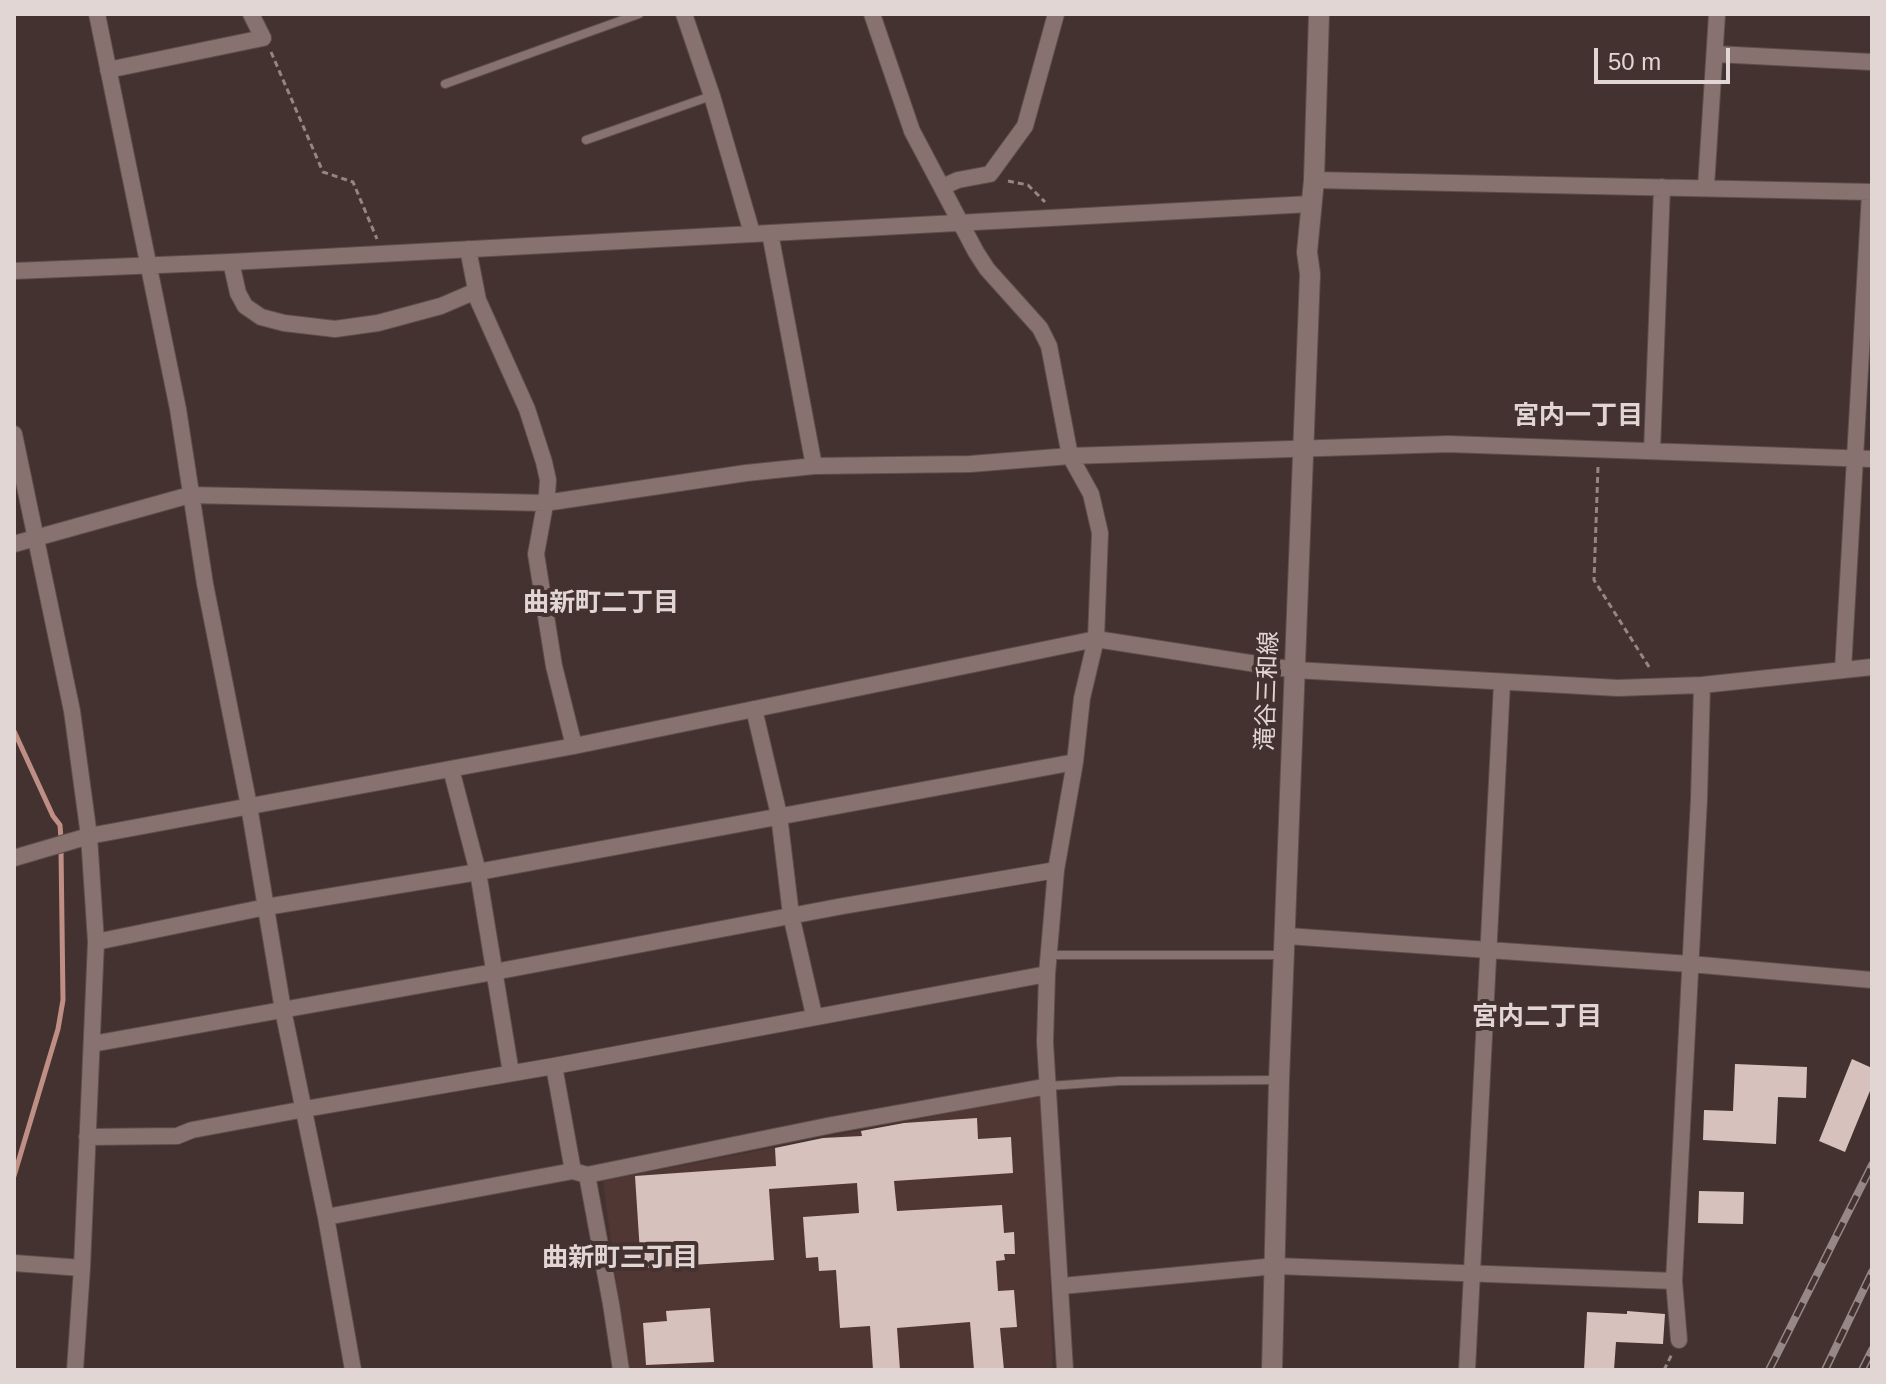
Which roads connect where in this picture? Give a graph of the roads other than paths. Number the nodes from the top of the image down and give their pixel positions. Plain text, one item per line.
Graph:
1 (97, 14) edge
2 (251, 14) edge
3 (639, 14) edge
4 (684, 14) edge
5 (872, 14) edge
6 (1056, 14) edge
7 (1319, 14) edge
8 (1717, 14) edge
9 (1715, 54) junction
10 (1872, 62) edge
11 (108, 70) junction
12 (445, 84) dead end
13 (712, 96) junction
14 (586, 140) dead end
15 (1314, 180) junction
16 (942, 187) junction
17 (1662, 187) junction
18 (1706, 187) junction
19 (1871, 192) edge
20 (1310, 204) junction
21 (963, 224) junction
22 (752, 233) junction
23 (770, 233) junction
24 (468, 249) junction
25 (231, 262) junction
26 (150, 266) junction
27 (14, 271) edge
28 (476, 291) junction
29 (14, 434) edge
30 (1303, 450) junction
31 (1652, 451) junction
32 (1070, 456) junction
33 (1865, 459) edge
34 (814, 466) junction
35 (190, 495) junction
36 (545, 503) junction
37 (37, 537) junction
38 (14, 544) edge
39 (1096, 639) junction
40 (1872, 667) edge
41 (1295, 670) junction
42 (1843, 670) junction
43 (1502, 683) junction
44 (1702, 685) junction
45 (754, 709) junction
46 (574, 746) junction
47 (1075, 762) junction
48 (451, 769) junction
49 (249, 806) junction
50 (779, 815) junction
51 (89, 836) junction
52 (14, 858) edge
53 (1056, 870) junction
54 (478, 872) junction
55 (266, 907) junction
56 (791, 915) junction
57 (96, 942) junction
58 (1286, 946) junction
59 (1489, 951) junction
60 (1050, 955) junction
61 (1690, 964) junction
62 (494, 972) junction
63 (1047, 974) junction
64 (1872, 980) edge
65 (283, 1010) junction
66 (814, 1015) junction
67 (92, 1044) junction
68 (554, 1066) junction
69 (511, 1073) junction
70 (1279, 1080) junction
71 (1049, 1086) junction
72 (305, 1109) junction
73 (87, 1137) junction
74 (580, 1173) junction
75 (326, 1217) junction
76 (14, 1263) edge
77 (1276, 1266) junction
78 (82, 1268) junction
79 (1473, 1273) junction
80 (1674, 1281) junction
81 (1062, 1286) junction
82 (1679, 1340) dead end
83 (75, 1370) edge
84 (353, 1370) edge
85 (621, 1370) edge
86 (1065, 1370) edge
87 (1272, 1370) edge
88 (1467, 1370) edge

1 - 11 street
2 - 11 street
3 - 12 lane
4 - 13 street
5 - 16 street
6 - 16 street
7 - 15 main road, 滝谷三和線
8 - 9 street
9 - 10 street
9 - 18 street
11 - 26 street
13 - 14 lane
13 - 22 street
15 - 17 street
15 - 20 main road, 滝谷三和線
16 - 21 street
17 - 18 street
17 - 31 street
18 - 19 street
19 - 33 street
20 - 21 street
20 - 30 main road, 滝谷三和線
21 - 23 street
21 - 32 street
22 - 23 street
22 - 24 street
23 - 34 street
24 - 25 street
24 - 28 street
25 - 26 street
25 - 28 street
26 - 27 street
26 - 35 street
28 - 36 street
29 - 37 street
30 - 31 street
30 - 32 street
30 - 41 main road, 滝谷三和線
31 - 33 street
32 - 34 street
32 - 39 street
33 - 42 street
34 - 36 street
35 - 36 street
35 - 37 street
35 - 49 street
36 - 46 street
37 - 38 street
37 - 51 street
39 - 41 street
39 - 45 street
39 - 47 street
40 - 42 street
41 - 43 street
41 - 58 main road, 滝谷三和線
42 - 44 street
43 - 44 street
43 - 59 street
44 - 61 street
45 - 46 street
45 - 50 street
46 - 48 street
47 - 50 street
47 - 53 street
48 - 49 street
48 - 54 street
49 - 51 street
49 - 55 street
50 - 54 street
50 - 56 street
51 - 52 street
51 - 57 street
53 - 56 street
53 - 60 street
54 - 55 street
54 - 62 street
55 - 57 street
55 - 65 street
56 - 62 street
56 - 66 street
57 - 67 street
58 - 59 street
58 - 60 lane
58 - 70 main road, 滝谷三和線
59 - 61 street
59 - 79 street
60 - 63 street
61 - 64 street
61 - 80 street
62 - 65 street
62 - 69 street
63 - 66 street
63 - 71 street
65 - 67 street
65 - 72 street
66 - 68 street
67 - 73 street
68 - 69 street
68 - 74 street
69 - 72 street
70 - 71 lane
70 - 77 main road, 滝谷三和線
71 - 74 street
71 - 81 street
72 - 73 street
72 - 75 street
73 - 78 street
74 - 75 street
74 - 85 street
75 - 84 street
76 - 78 street
77 - 79 street
77 - 81 street
77 - 87 main road, 滝谷三和線
78 - 83 street
79 - 80 street
79 - 88 street
80 - 82 street
81 - 86 street

